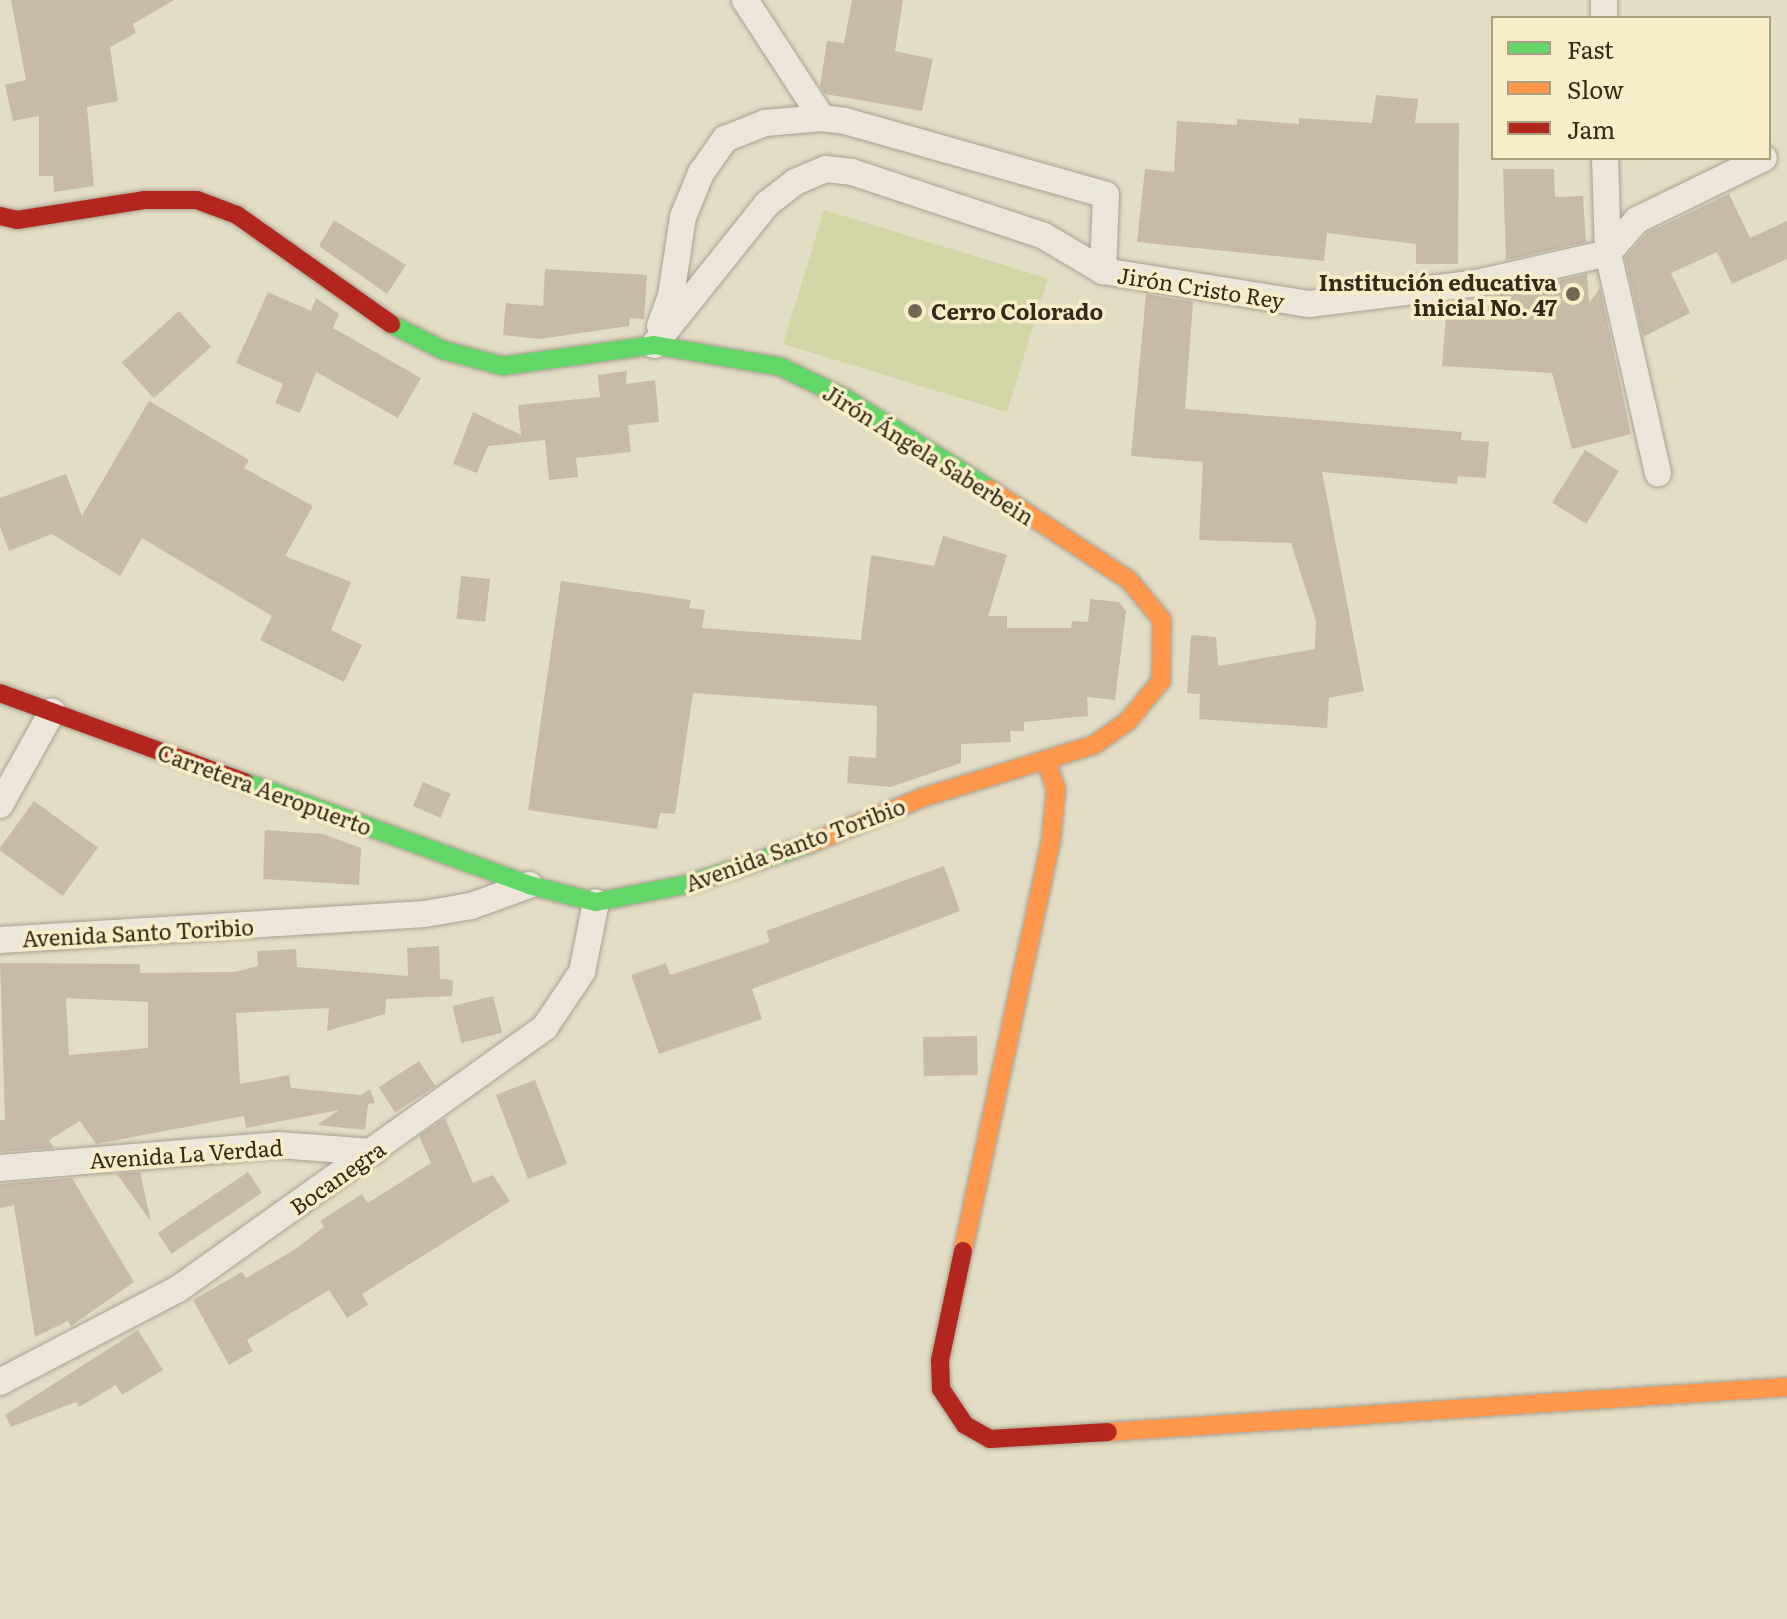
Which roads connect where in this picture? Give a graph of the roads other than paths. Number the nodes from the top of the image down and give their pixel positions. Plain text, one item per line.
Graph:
1 (745, 0) edge
2 (822, 118) junction
3 (1605, 160) edge
4 (1760, 160) edge
5 (0, 216) edge
6 (1608, 253) junction
7 (1103, 271) junction
8 (654, 345) junction
9 (1658, 473) dead end
10 (1129, 580) joint
11 (0, 693) edge
12 (52, 712) junction
13 (1047, 763) junction
14 (0, 805) edge
15 (529, 885) junction
16 (596, 902) junction
17 (0, 940) edge
18 (373, 1152) junction
19 (0, 1168) edge
20 (0, 1382) edge
21 (1787, 1387) edge

1 - 2 street
2 - 7 street
2 - 8 street
3 - 6 street
4 - 6 street
5 - 8 main road, Jirón Ángela Saberbein
6 - 7 street, Jirón Cristo Rey
6 - 9 street
7 - 8 street, Jirón Cristo Rey
8 - 10 main road, Jirón Ángela Saberbein
10 - 13 main road, Avenida Santo Toribio
11 - 12 main road, Carretera Aeropuerto
12 - 14 street
12 - 15 main road, Carretera Aeropuerto
13 - 16 main road, Avenida Santo Toribio
13 - 21 main road
15 - 16 main road, Avenida Santo Toribio
15 - 17 street, Avenida Santo Toribio
16 - 18 street, Bocanegra
18 - 19 street, Avenida La Verdad
18 - 20 street, Bocanegra

